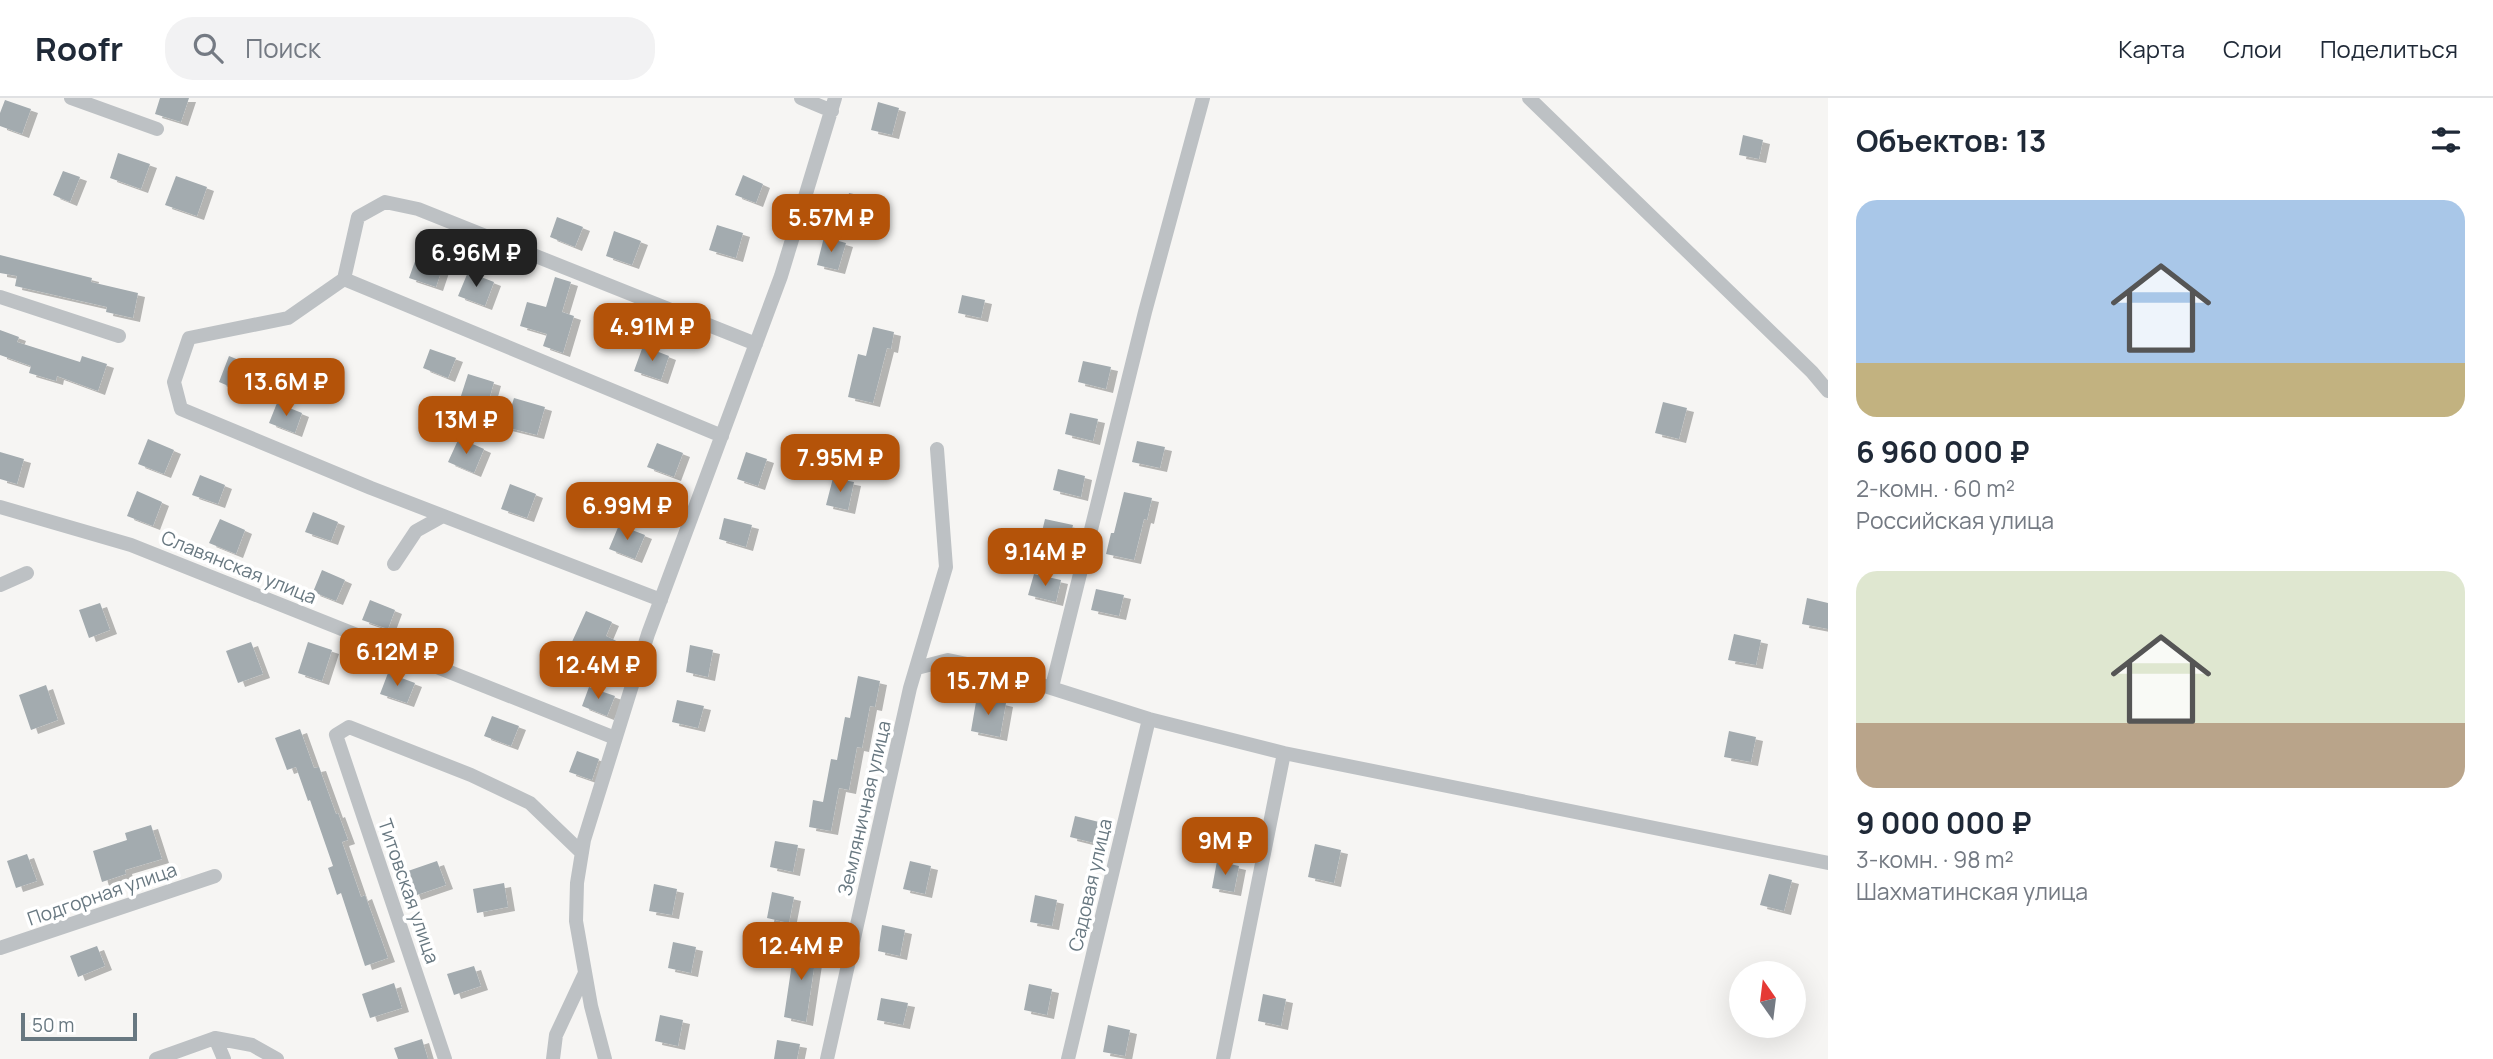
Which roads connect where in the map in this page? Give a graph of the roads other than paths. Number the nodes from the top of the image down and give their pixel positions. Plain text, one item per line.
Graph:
1 (71, 98) edge
2 (801, 98) edge
3 (1203, 98) edge
4 (1529, 98) edge
5 (833, 104) edge
6 (156, 129) dead end
7 (344, 279) junction
8 (0, 297) edge
9 (119, 336) dead end
10 (756, 344) junction
11 (1828, 391) edge
12 (722, 436) junction
13 (937, 449) dead end
14 (0, 507) edge
15 (443, 516) junction
16 (394, 564) dead end
17 (27, 573) dead end
18 (0, 585) edge
19 (661, 600) junction
20 (917, 668) junction
21 (1052, 687) junction
22 (1149, 719) junction
23 (615, 738) junction
24 (1284, 753) junction
25 (582, 853) junction
26 (1828, 863) edge
27 (215, 876) dead end
28 (0, 948) edge
29 (585, 973) junction
30 (215, 1038) junction
31 (156, 1059) edge
32 (224, 1059) edge
33 (276, 1059) edge
34 (445, 1059) edge
35 (553, 1059) edge
36 (605, 1059) edge
37 (827, 1059) edge
38 (1068, 1059) edge
39 (1223, 1059) edge

1 - 6 street
2 - 5 street
3 - 21 street
4 - 11 street
5 - 10 street
7 - 10 street
7 - 12 street
7 - 15 street
8 - 9 street
10 - 12 street
12 - 19 street
13 - 20 street, Земляничная улица
14 - 23 street, Славянская улица
15 - 16 street
15 - 19 street
17 - 18 street
19 - 23 street
20 - 21 street
20 - 37 street, Земляничная улица
21 - 22 street
22 - 24 street
22 - 38 street, Садовая улица
23 - 25 street
24 - 26 street
24 - 39 street
25 - 29 street
25 - 34 street, Титовская улица
27 - 28 street, Подгорная улица
29 - 35 street
29 - 36 street
30 - 31 street
30 - 32 street
30 - 33 street

